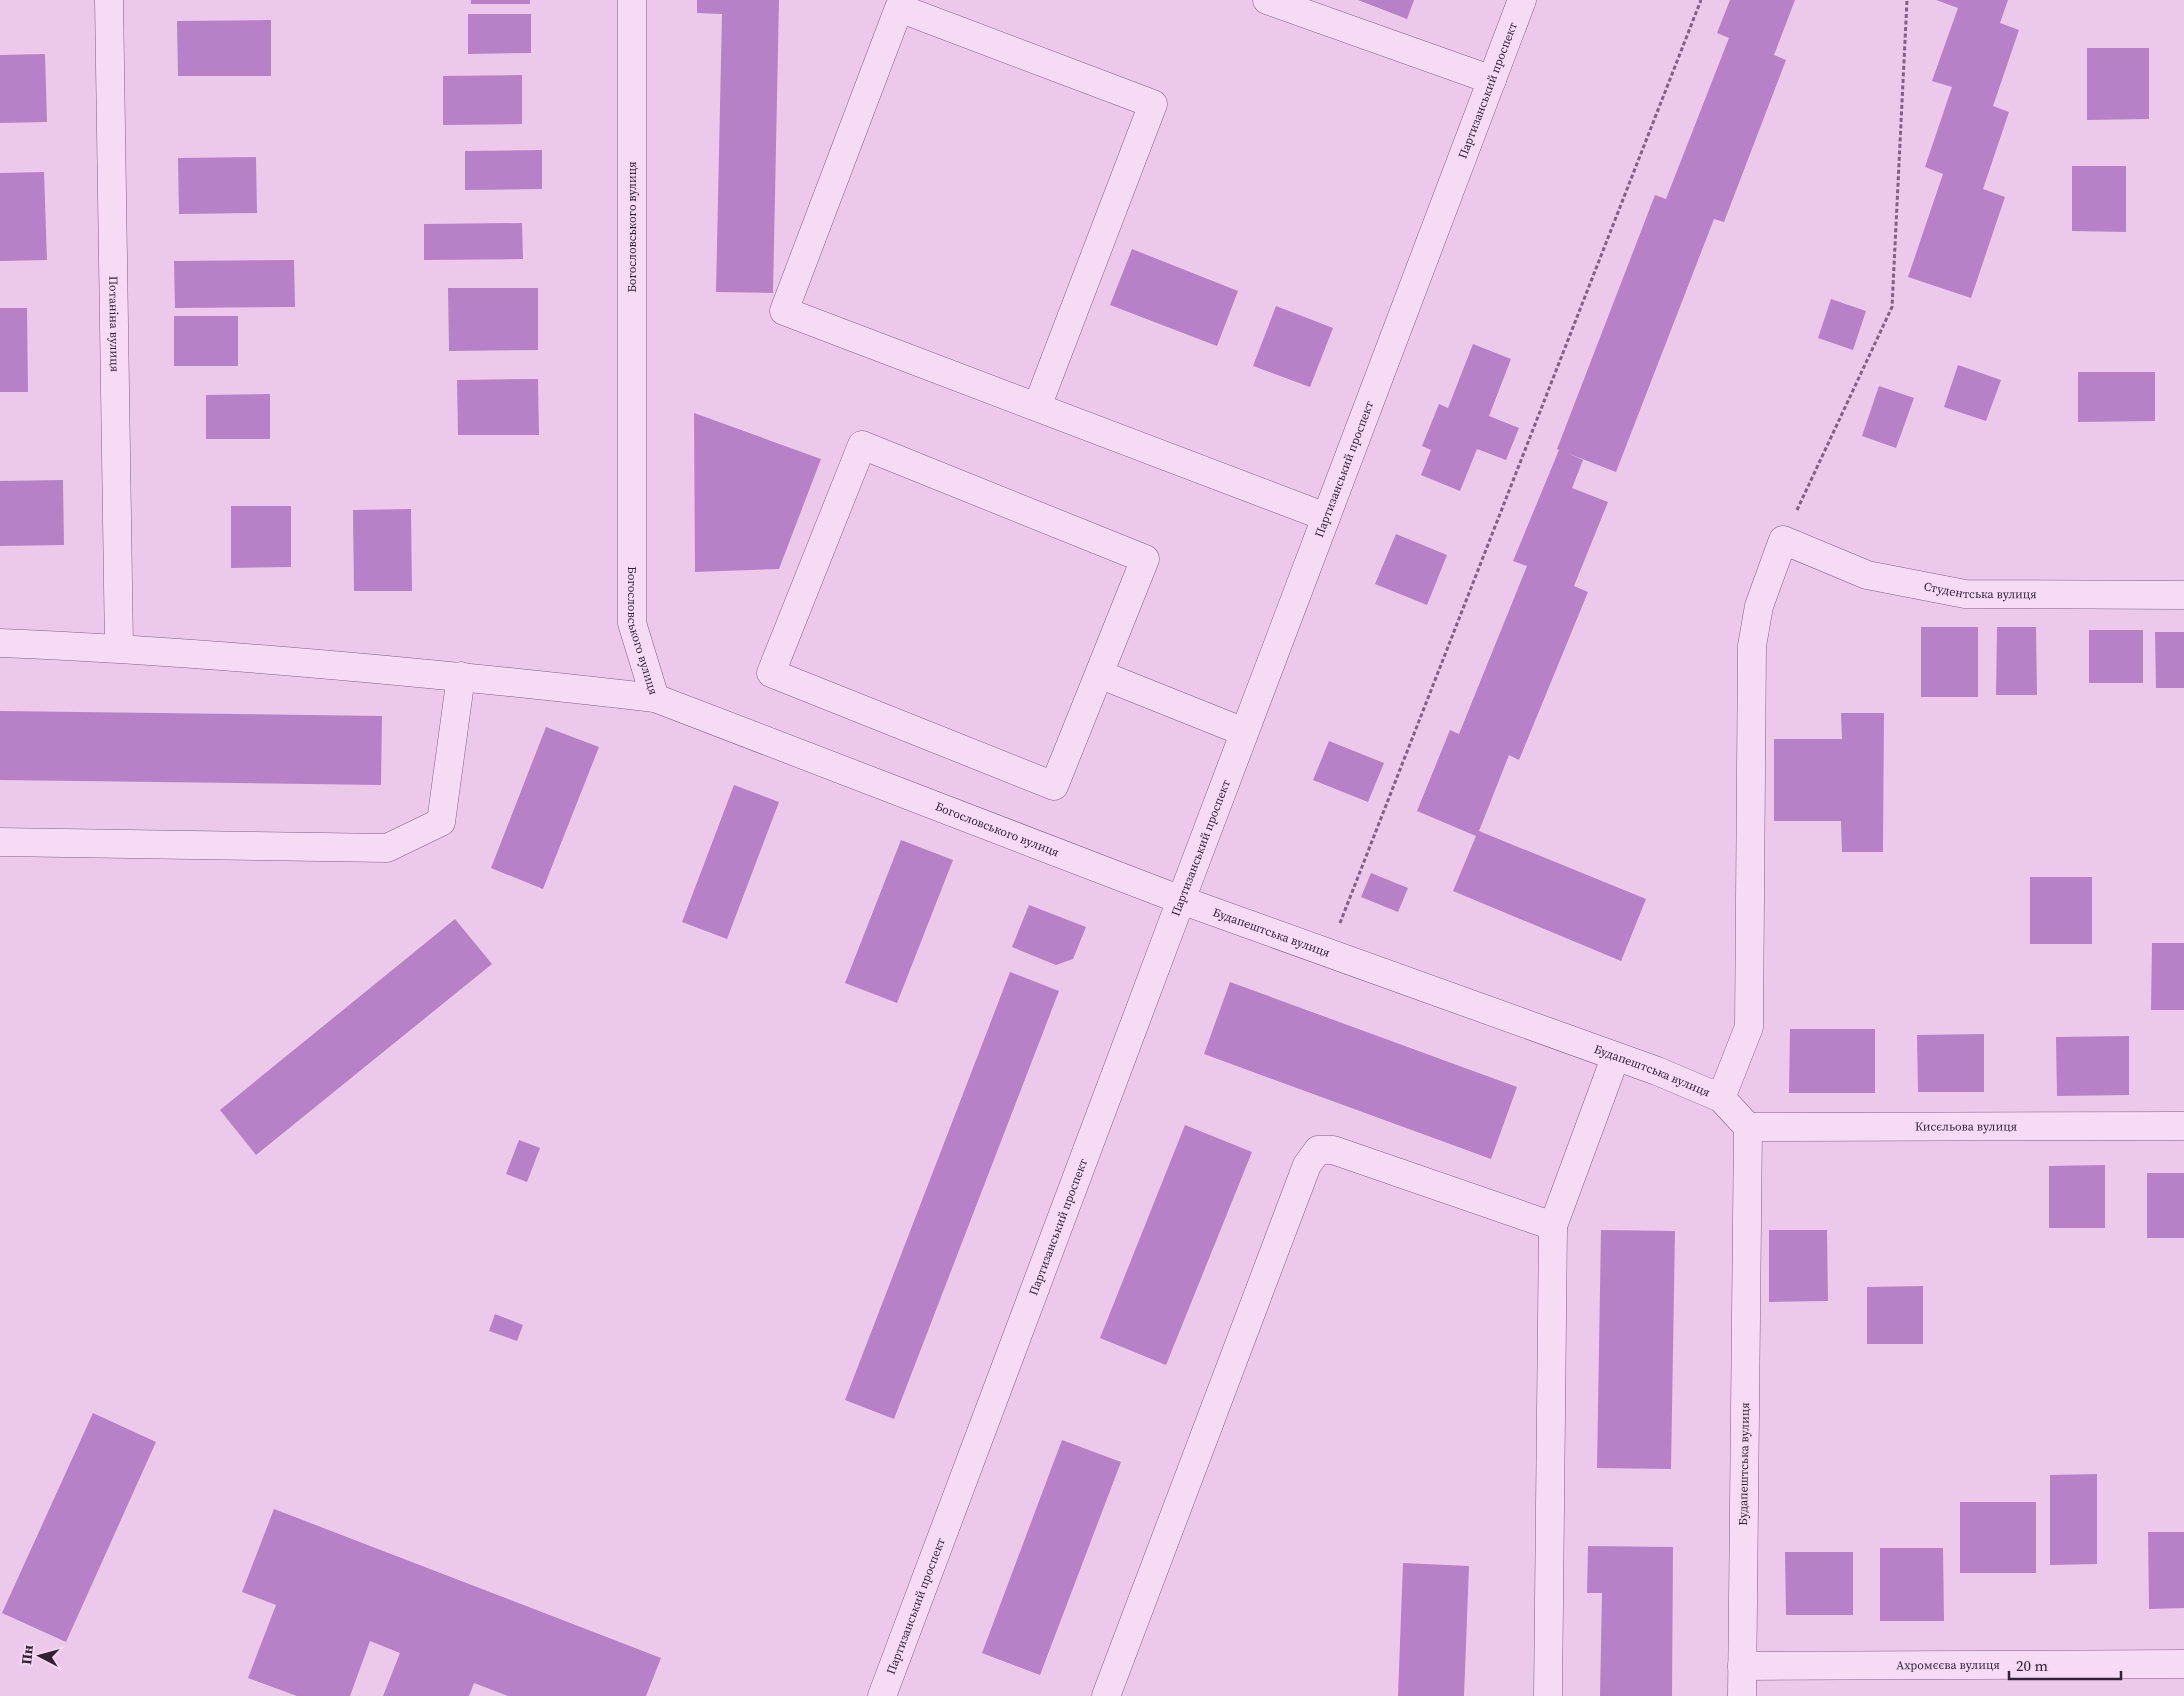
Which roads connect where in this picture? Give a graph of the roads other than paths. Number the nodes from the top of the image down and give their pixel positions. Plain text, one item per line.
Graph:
1 (109, 0) edge
2 (632, 0) edge
3 (1522, 0) edge
4 (1273, 1) edge
5 (1492, 80) junction
6 (1038, 407) junction
7 (1326, 517) junction
8 (2184, 595) edge
9 (0, 643) edge
10 (119, 648) junction
11 (1099, 674) junction
12 (461, 676) junction
13 (656, 698) junction
14 (1244, 732) junction
15 (0, 842) edge
16 (1181, 900) junction
17 (1615, 1058) junction
18 (1721, 1098) junction
19 (2184, 1126) edge
20 (1748, 1127) junction
21 (1553, 1226) junction
22 (2184, 1664) edge
23 (1742, 1666) junction
24 (882, 1696) edge
25 (1106, 1696) edge
26 (1548, 1696) edge
27 (1742, 1696) edge

1 - 10 street, Потаніна вулиця
2 - 13 street, Богословського вулиця
3 - 5 street, Партизанський проспект
4 - 5 street
5 - 7 street, Партизанський проспект
6 - 6 street
6 - 7 street
7 - 14 street, Партизанський проспект
8 - 18 street, Студентська вулиця
9 - 10 street
10 - 12 street
11 - 11 street
11 - 14 street
12 - 13 street
12 - 15 street
13 - 16 street, Богословського вулиця
14 - 16 street, Партизанський проспект
16 - 17 street, Будапештська вулиця
16 - 24 street, Партизанський проспект
17 - 18 street, Будапештська вулиця
17 - 21 street
18 - 20 street, Будапештська вулиця
19 - 20 street, Кисєльова вулиця
20 - 23 street, Будапештська вулиця
21 - 25 street
21 - 26 street
22 - 23 street, Ахромєєва вулиця
23 - 27 street, Будапештська вулиця

